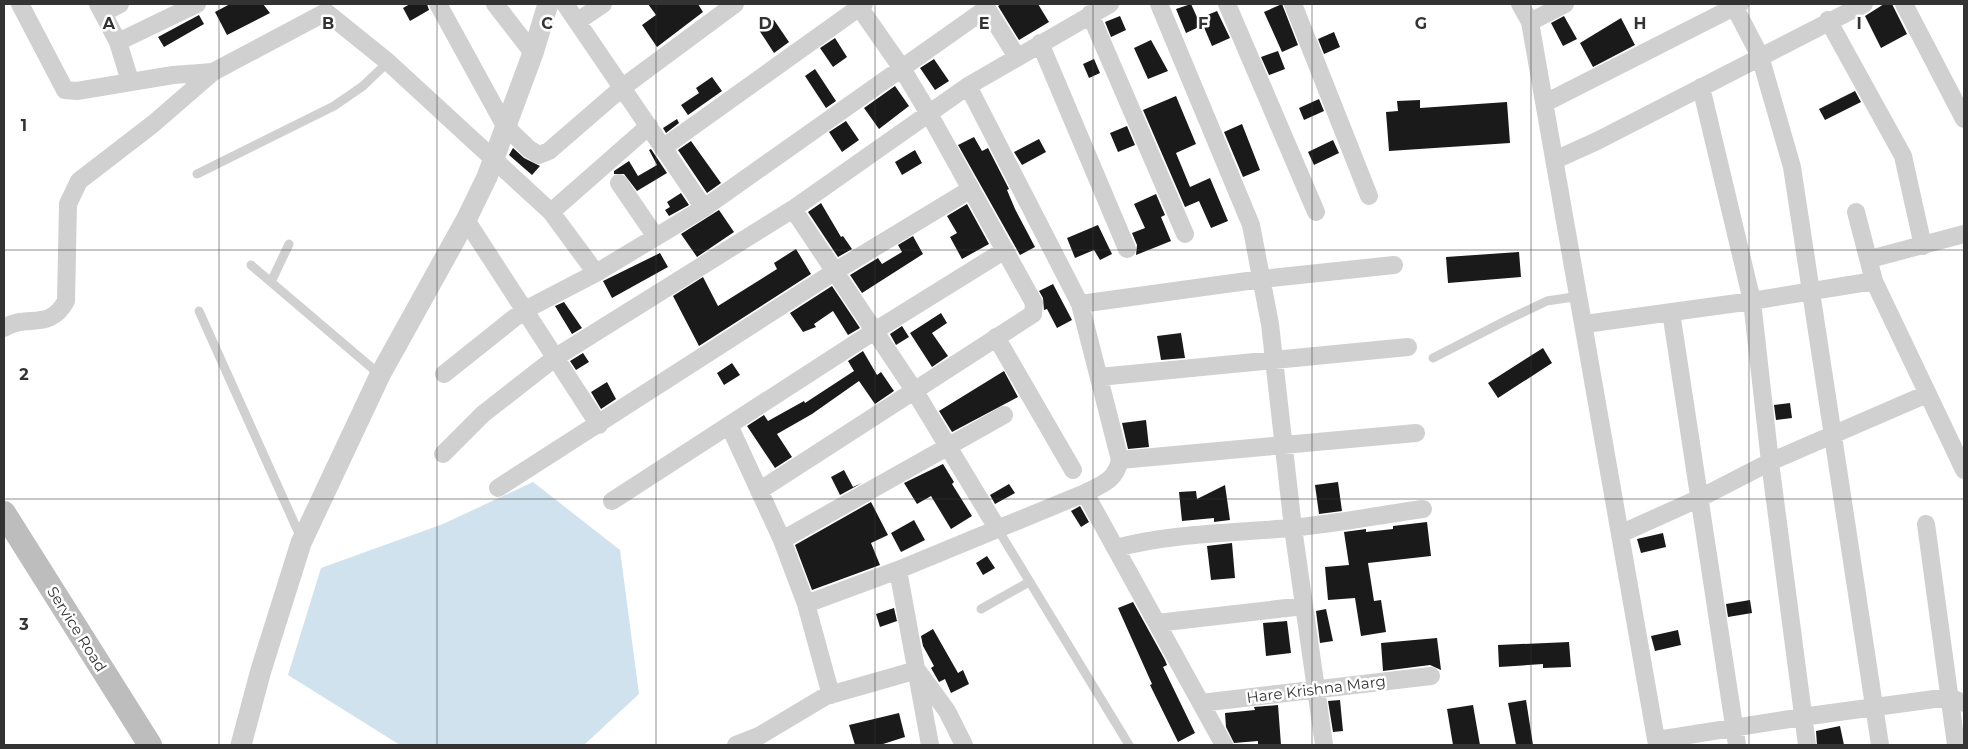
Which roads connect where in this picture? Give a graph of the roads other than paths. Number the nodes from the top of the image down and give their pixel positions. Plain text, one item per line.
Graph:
1 (20, 4) edge
2 (120, 4) edge
3 (197, 4) edge
4 (438, 4) edge
5 (495, 4) edge
6 (548, 4) edge
7 (565, 4) edge
8 (603, 4) edge
9 (735, 4) edge
10 (1110, 4) edge
11 (1158, 4) edge
12 (1227, 4) edge
13 (1293, 4) edge
14 (1520, 4) edge
15 (1565, 4) edge
16 (1864, 4) edge
17 (1904, 4) edge
18 (860, 5) edge
19 (1736, 5) edge
20 (985, 6) edge
21 (100, 8) edge
22 (324, 8) edge
23 (1090, 14) junction
24 (1828, 20) junction
25 (578, 21) junction
26 (1530, 22) junction
27 (118, 42) junction
28 (1040, 44) junction
29 (532, 53) junction
30 (1760, 56) junction
31 (1017, 57) junction
32 (388, 62) junction
33 (901, 67) junction
34 (213, 72) junction
35 (130, 81) junction
36 (623, 86) junction
37 (968, 86) junction
38 (1701, 87) junction
39 (1545, 102) junction
40 (928, 112) junction
41 (1964, 120) edge
42 (505, 126) junction
43 (649, 126) junction
44 (664, 147) junction
45 (494, 158) junction
46 (1555, 160) junction
47 (197, 174) dead end
48 (619, 183) dead end
49 (971, 189) junction
50 (1369, 196) dead end
51 (704, 208) junction
52 (793, 209) junction
53 (551, 212) junction
54 (1316, 212) dead end
55 (1856, 212) dead end
56 (466, 220) junction
57 (1185, 234) dead end
58 (1964, 234) edge
59 (656, 237) junction
60 (289, 244) dead end
61 (1923, 246) junction
62 (1127, 249) dead end
63 (1005, 250) junction
64 (1870, 259) junction
65 (250, 265) dead end
66 (1394, 266) dead end
67 (834, 272) junction
68 (596, 273) junction
69 (1262, 279) junction
70 (1874, 281) junction
71 (271, 282) junction
72 (1811, 290) junction
73 (1580, 296) junction
74 (1752, 302) junction
75 (1080, 304) junction
76 (199, 311) dead end
77 (523, 311) junction
78 (1671, 312) junction
79 (1585, 324) junction
80 (4, 328) edge
81 (873, 332) junction
82 (996, 337) junction
83 (1408, 347) dead end
84 (556, 357) junction
85 (1432, 358) dead end
86 (1274, 359) junction
87 (444, 374) dead end
88 (380, 375) junction
89 (1099, 377) junction
90 (914, 390) junction
91 (1927, 394) junction
92 (1004, 415) dead end
93 (599, 425) junction
94 (729, 425) junction
95 (1416, 433) dead end
96 (1833, 436) junction
97 (1283, 445) junction
98 (948, 446) junction
99 (442, 454) dead end
100 (1120, 460) junction
101 (1770, 462) junction
102 (1073, 470) dead end
103 (1964, 470) edge
104 (498, 488) dead end
105 (759, 491) junction
106 (1085, 493) junction
107 (1700, 498) junction
108 (612, 501) dead end
109 (1423, 508) dead end
110 (4, 512) edge
111 (1926, 524) dead end
112 (997, 528) junction
113 (1293, 528) junction
114 (1620, 534) junction
115 (302, 540) junction
116 (782, 540) junction
117 (1116, 548) junction
118 (898, 570) junction
119 (1029, 582) junction
120 (806, 604) junction
121 (1304, 606) junction
122 (982, 609) dead end
123 (1157, 624) junction
124 (917, 670) junction
125 (1431, 676) dead end
126 (1316, 688) junction
127 (831, 695) junction
128 (1957, 700) edge
129 (1201, 703) junction
130 (1874, 708) junction
131 (1802, 717) junction
132 (1736, 737) edge
133 (1657, 743) edge
134 (150, 745) edge
135 (240, 745) edge
136 (736, 745) edge
137 (927, 745) edge
138 (964, 745) edge
139 (1129, 745) edge
140 (1224, 745) edge
141 (1324, 745) edge
142 (1807, 745) edge
143 (1880, 745) edge
144 (1956, 745) edge

1 - 35 street
2 - 21 street
3 - 27 street
4 - 42 street
5 - 29 street
6 - 29 street
7 - 25 street
8 - 25 street
9 - 36 street
10 - 23 street
11 - 69 street
12 - 54 street
13 - 50 street
14 - 26 street
15 - 26 street
16 - 24 street
17 - 41 street
18 - 33 street
18 - 44 street
19 - 30 street
19 - 39 street
20 - 31 street
20 - 33 street
21 - 27 street
22 - 32 street
22 - 34 street
23 - 28 street
23 - 57 street
24 - 30 street
24 - 61 street
25 - 36 street
26 - 39 street
27 - 35 street
28 - 31 street
28 - 62 street
29 - 42 street
30 - 38 street
30 - 72 street
31 - 37 street
32 - 45 street
32 - 47 lane
33 - 40 street
33 - 51 street
34 - 35 street
34 - 80 street
36 - 42 street
36 - 43 street
37 - 40 street
37 - 75 street
38 - 46 street
38 - 74 street
39 - 46 street
40 - 49 street
40 - 52 street
42 - 45 street
43 - 44 street
43 - 53 street
44 - 51 street
45 - 53 street
45 - 56 street
46 - 73 street
48 - 59 street
49 - 63 street
49 - 67 street
51 - 59 street
52 - 67 street
52 - 84 street
53 - 68 street
55 - 64 street
56 - 77 street
56 - 88 street
58 - 61 street
59 - 68 street
60 - 71 lane
61 - 64 street
63 - 81 street
63 - 82 street
64 - 70 street
65 - 71 lane
66 - 69 street
67 - 81 street
67 - 93 street
68 - 77 street
69 - 75 street
69 - 86 street
70 - 72 street
70 - 91 street
71 - 88 lane
72 - 74 street
72 - 96 street
73 - 79 street
73 - 85 lane
74 - 78 street
74 - 101 street
75 - 89 street
76 - 115 lane
77 - 84 street
77 - 87 street
78 - 79 street
78 - 107 street
79 - 114 street
81 - 90 street
81 - 94 street
82 - 90 street
82 - 102 street
83 - 86 street
84 - 93 street
84 - 99 street
86 - 89 street
86 - 97 street
88 - 115 street
89 - 100 street
90 - 98 street
90 - 105 street
91 - 96 street
91 - 103 street
92 - 98 street
93 - 104 street
94 - 105 street
94 - 108 street
95 - 97 street
96 - 101 street
96 - 130 street
97 - 100 street
97 - 113 street
98 - 112 street
98 - 116 street
100 - 106 street
101 - 107 street
101 - 131 street
105 - 116 street
106 - 112 street
106 - 117 street
107 - 114 street
107 - 132 street
109 - 113 street
110 - 134 main road, Service Road
111 - 128 street
112 - 118 street
112 - 119 lane
113 - 117 street
113 - 121 street
114 - 133 street
115 - 135 street
116 - 120 street
117 - 123 street
118 - 120 street
118 - 124 street
119 - 122 lane
119 - 139 lane
120 - 127 street
121 - 123 street
121 - 126 street
123 - 129 street
124 - 127 street
124 - 137 street
124 - 138 street
125 - 126 street, Hare Krishna Marg
126 - 129 street, Hare Krishna Marg
126 - 141 street
127 - 136 street
128 - 130 street
128 - 144 street
129 - 140 street
130 - 131 street
130 - 143 street
131 - 132 street
131 - 142 street
132 - 133 street

